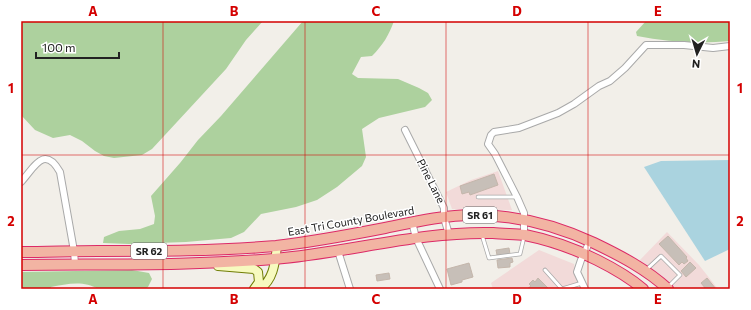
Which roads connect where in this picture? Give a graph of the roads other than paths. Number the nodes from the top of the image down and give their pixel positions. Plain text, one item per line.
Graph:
1 (730, 46) edge
2 (405, 130) dead end
3 (21, 182) edge
4 (478, 197) dead end
5 (517, 197) junction
6 (444, 218) junction
7 (524, 219) junction
8 (412, 222) junction
9 (482, 233) junction
10 (449, 234) junction
11 (524, 235) junction
12 (416, 238) junction
13 (590, 241) junction
14 (278, 246) junction
15 (74, 251) junction
16 (21, 252) edge
17 (338, 252) junction
18 (584, 253) junction
19 (275, 259) junction
20 (181, 263) junction
21 (75, 264) junction
22 (21, 265) edge
23 (545, 270) dead end
24 (645, 271) junction
25 (583, 286) edge
26 (667, 288) edge
27 (254, 289) edge
28 (260, 289) edge
29 (350, 289) edge
30 (440, 289) edge
31 (643, 289) edge

1 - 5 street
2 - 6 street, Pine Lane
3 - 15 street
4 - 5 lane
5 - 7 street
6 - 7 highway, East Tri County Boulevard / SR 61
6 - 8 highway, East Tri County Boulevard / SR 61
6 - 10 street, Pine Lane
7 - 11 street
7 - 13 highway, East Tri County Boulevard / SR 61
8 - 12 street
8 - 14 highway, East Tri County Boulevard / SR 61
9 - 10 highway, SR 61
9 - 11 highway, SR 61
9 - 11 lane
10 - 12 highway, SR 61
11 - 18 highway, SR 61
12 - 17 highway, SR 61
12 - 30 street
13 - 18 street
13 - 24 highway, East Tri County Boulevard / SR 61
14 - 15 highway, East Tri County Boulevard / SR 62
14 - 19 main road
15 - 16 highway, East Tri County Boulevard / SR 62
15 - 21 street
17 - 19 highway, SR 61
17 - 29 street
18 - 25 street
18 - 31 highway, SR 61
19 - 20 highway, SR 62
19 - 28 main road
20 - 21 highway, SR 62
20 - 27 main road
21 - 22 highway, SR 62
23 - 25 lane
24 - 26 highway, East Tri County Boulevard / SR 61
24 - 26 lane

